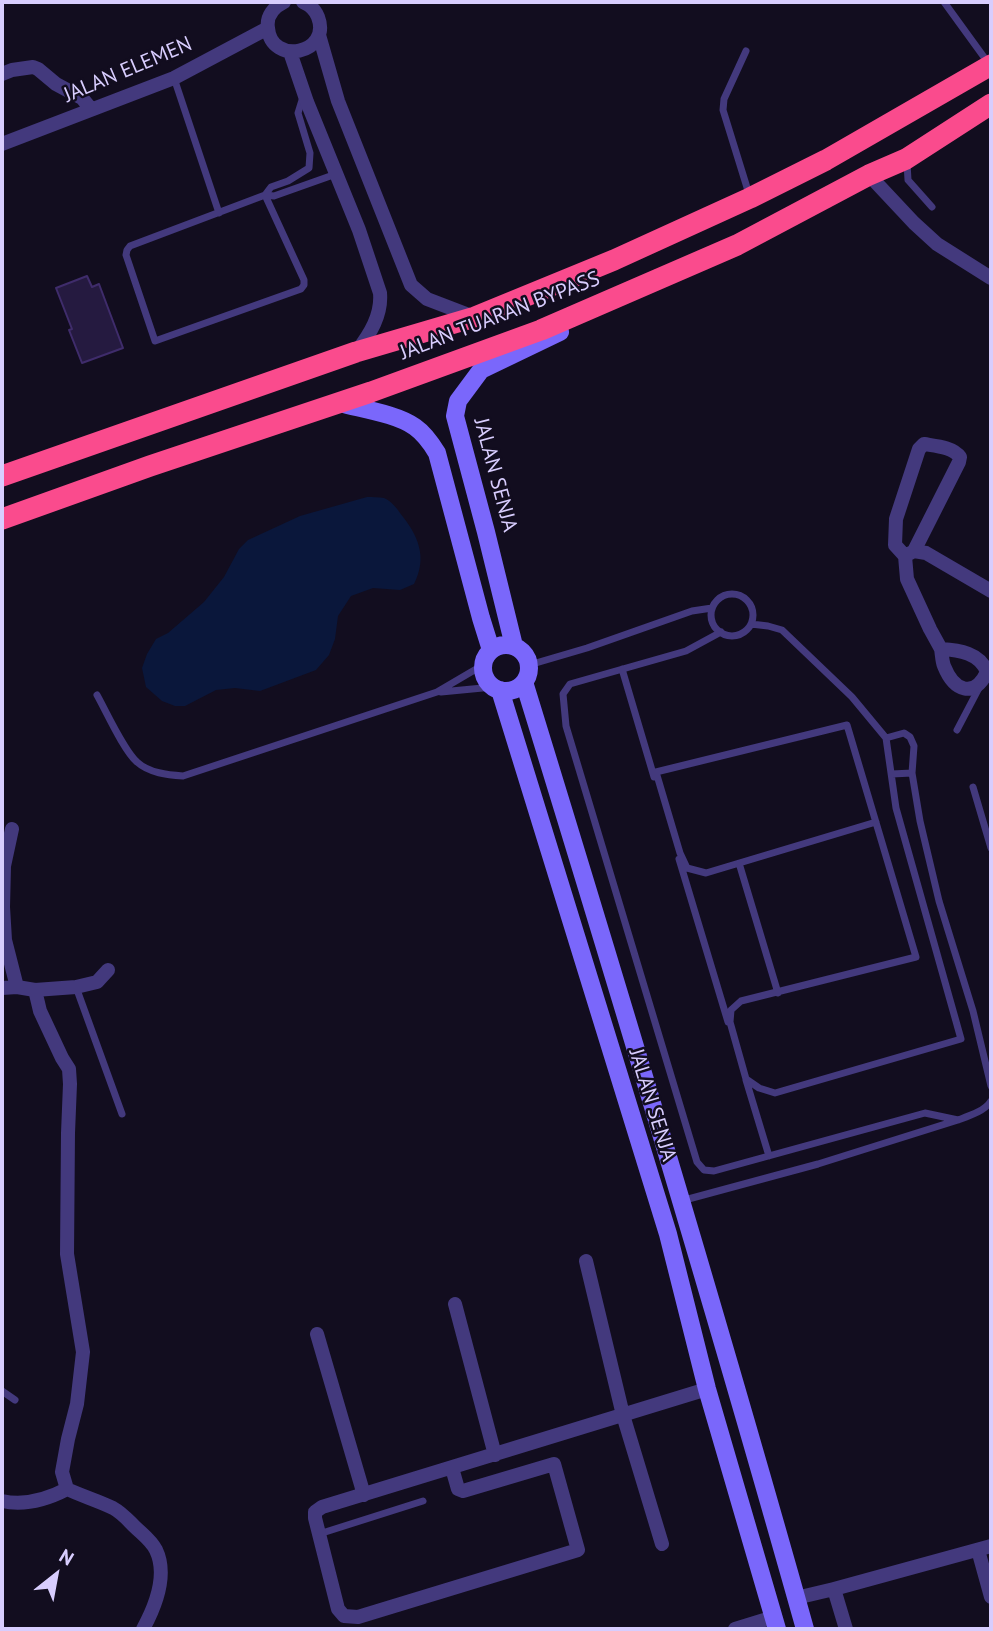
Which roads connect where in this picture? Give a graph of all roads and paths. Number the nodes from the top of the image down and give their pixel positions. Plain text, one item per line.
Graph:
1 (944, 2) edge
2 (279, 3) edge
3 (306, 3) edge
4 (268, 28) junction
5 (318, 35) junction
6 (746, 51) dead end
7 (290, 52) junction
8 (991, 65) edge
9 (2, 74) edge
10 (174, 78) junction
11 (304, 93) junction
12 (991, 104) edge
13 (91, 109) junction
14 (2, 144) edge
15 (906, 159) junction
16 (337, 174) junction
17 (869, 175) junction
18 (265, 195) junction
19 (750, 198) junction
20 (932, 207) dead end
21 (219, 213) junction
22 (991, 278) edge
23 (597, 306) junction
24 (475, 317) junction
25 (356, 352) junction
26 (340, 403) junction
27 (150, 466) junction
28 (2, 474) edge
29 (2, 505) edge
30 (2, 519) edge
31 (909, 554) junction
32 (991, 591) edge
33 (712, 608) junction
34 (751, 624) junction
35 (721, 632) junction
36 (514, 646) junction
37 (941, 649) junction
38 (487, 658) junction
39 (622, 669) junction
40 (527, 673) junction
41 (983, 680) junction
42 (496, 688) junction
43 (437, 692) junction
44 (97, 695) dead end
45 (957, 730) dead end
46 (886, 738) junction
47 (912, 774) junction
48 (892, 775) junction
49 (973, 787) dead end
50 (877, 822) junction
51 (12, 829) dead end
52 (991, 848) edge
53 (739, 863) junction
54 (108, 970) dead end
55 (17, 987) junction
56 (76, 987) junction
57 (2, 988) edge
58 (35, 990) junction
59 (778, 993) junction
60 (991, 1086) edge
61 (991, 1101) edge
62 (122, 1114) dead end
63 (958, 1120) junction
64 (769, 1156) junction
65 (680, 1202) junction
66 (586, 1261) dead end
67 (455, 1304) dead end
68 (317, 1334) dead end
69 (707, 1389) junction
70 (2, 1391) edge
71 (15, 1400) dead end
72 (623, 1415) junction
73 (495, 1455) junction
74 (452, 1468) junction
75 (67, 1489) junction
76 (364, 1495) junction
77 (2, 1501) edge
78 (423, 1501) dead end
79 (319, 1534) junction
80 (662, 1544) dead end
81 (984, 1548) edge
82 (834, 1589) junction
83 (991, 1597) edge
84 (796, 1598) junction
85 (776, 1623) edge
86 (143, 1629) edge
87 (736, 1629) edge
88 (805, 1629) edge
89 (846, 1629) edge

1 - 8 lane
2 - 4 street
3 - 5 street
4 - 7 street
4 - 10 street, JALAN ELEMEN
5 - 7 street
5 - 24 street
6 - 19 lane
7 - 11 street
8 - 19 highway, JALAN TUARAN BYPASS
9 - 13 street
10 - 13 street, JALAN ELEMEN
10 - 21 lane
11 - 16 street
11 - 18 lane
12 - 15 highway, JALAN TUARAN BYPASS
13 - 14 street, JALAN ELEMEN
15 - 17 highway, JALAN TUARAN BYPASS
15 - 20 lane
16 - 18 lane
16 - 25 street
17 - 22 street
17 - 23 highway, JALAN TUARAN BYPASS
18 - 21 lane
18 - 21 lane
19 - 24 highway, JALAN TUARAN BYPASS
23 - 26 highway, JALAN TUARAN BYPASS
23 - 36 main road, JALAN SENJA
24 - 25 highway, JALAN TUARAN BYPASS
25 - 28 highway, JALAN TUARAN BYPASS
26 - 27 highway, JALAN TUARAN BYPASS
26 - 38 main road, JALAN SENJA
27 - 29 highway
27 - 30 highway, JALAN TUARAN BYPASS
31 - 31 street
31 - 32 street
31 - 37 street
33 - 34 lane
33 - 35 lane
33 - 40 lane
34 - 35 lane
34 - 46 lane
35 - 39 lane
36 - 38 main road
36 - 40 main road, JALAN SENJA
37 - 41 street
37 - 41 street
38 - 42 main road, JALAN SENJA
38 - 43 lane
39 - 64 lane
39 - 64 lane
40 - 42 main road
40 - 65 main road, JALAN SENJA
41 - 45 lane
42 - 43 lane
42 - 69 main road, JALAN SENJA
43 - 44 lane
46 - 47 lane
46 - 48 lane
47 - 48 lane
47 - 60 lane
48 - 59 lane
49 - 52 lane
50 - 53 lane
50 - 53 lane
50 - 59 lane
51 - 55 street
53 - 59 lane
54 - 56 street
55 - 57 street
55 - 58 street
56 - 58 street
56 - 62 lane
58 - 75 street
61 - 63 lane
63 - 64 lane
63 - 65 lane
65 - 84 main road, JALAN SENJA
66 - 72 street
67 - 73 street
68 - 76 street
69 - 72 street
69 - 85 main road, JALAN SENJA
70 - 71 lane
72 - 73 street
72 - 80 street
73 - 74 street
74 - 76 street
74 - 79 street
75 - 77 street
75 - 86 street
76 - 79 street
78 - 79 lane
81 - 82 street
81 - 83 street
82 - 84 street
82 - 89 street
84 - 88 main road, JALAN SENJA
85 - 87 street

